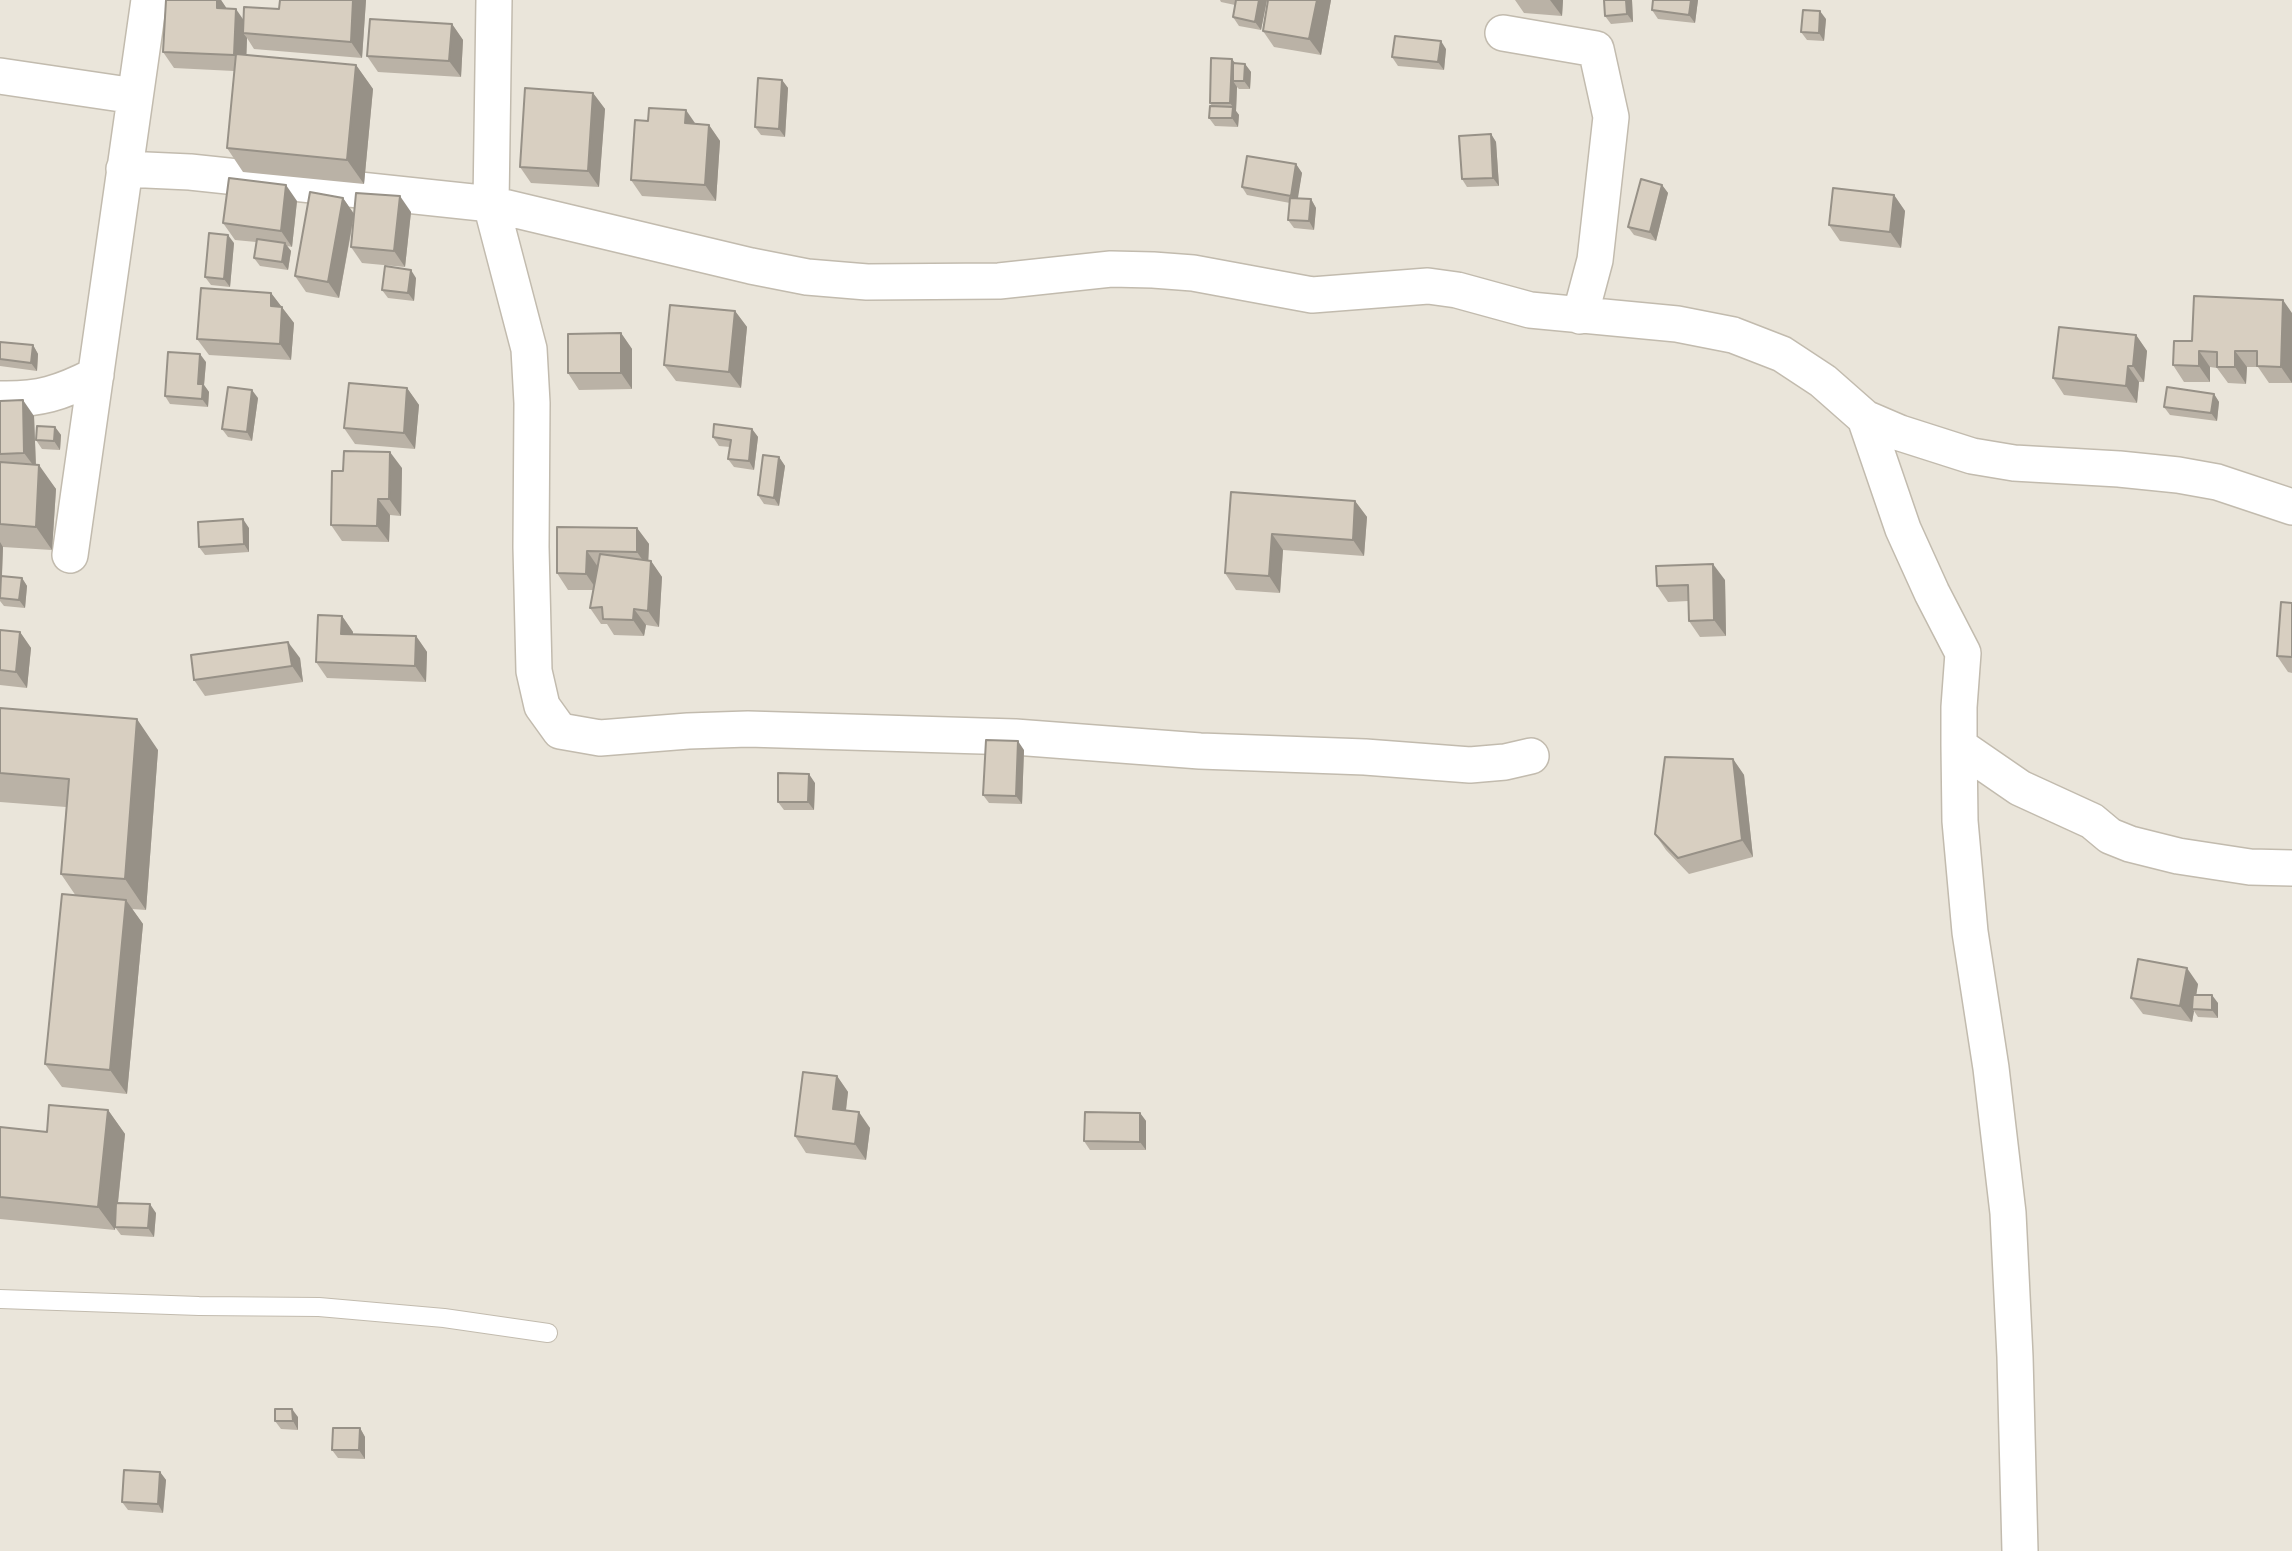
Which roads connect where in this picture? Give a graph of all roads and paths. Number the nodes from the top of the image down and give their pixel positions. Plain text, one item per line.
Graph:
1 (149, 0) edge
2 (494, 0) edge
3 (1503, 33) dead end
4 (0, 76) edge
5 (135, 96) junction
6 (124, 169) junction
7 (491, 204) junction
8 (1580, 316) junction
9 (96, 375) junction
10 (0, 399) edge
11 (1865, 418) junction
12 (2292, 508) edge
13 (70, 555) dead end
14 (1959, 746) junction
15 (1531, 756) dead end
16 (2292, 868) edge
17 (0, 1299) edge
18 (548, 1333) dead end
19 (2020, 1551) edge

1 - 5 street
2 - 7 street
3 - 8 street
4 - 5 street
5 - 6 street
6 - 7 street
6 - 9 street
7 - 8 street
7 - 15 street
8 - 11 street
9 - 10 street
9 - 13 street
11 - 12 street
11 - 14 street
14 - 16 street
14 - 19 street
17 - 18 lane

